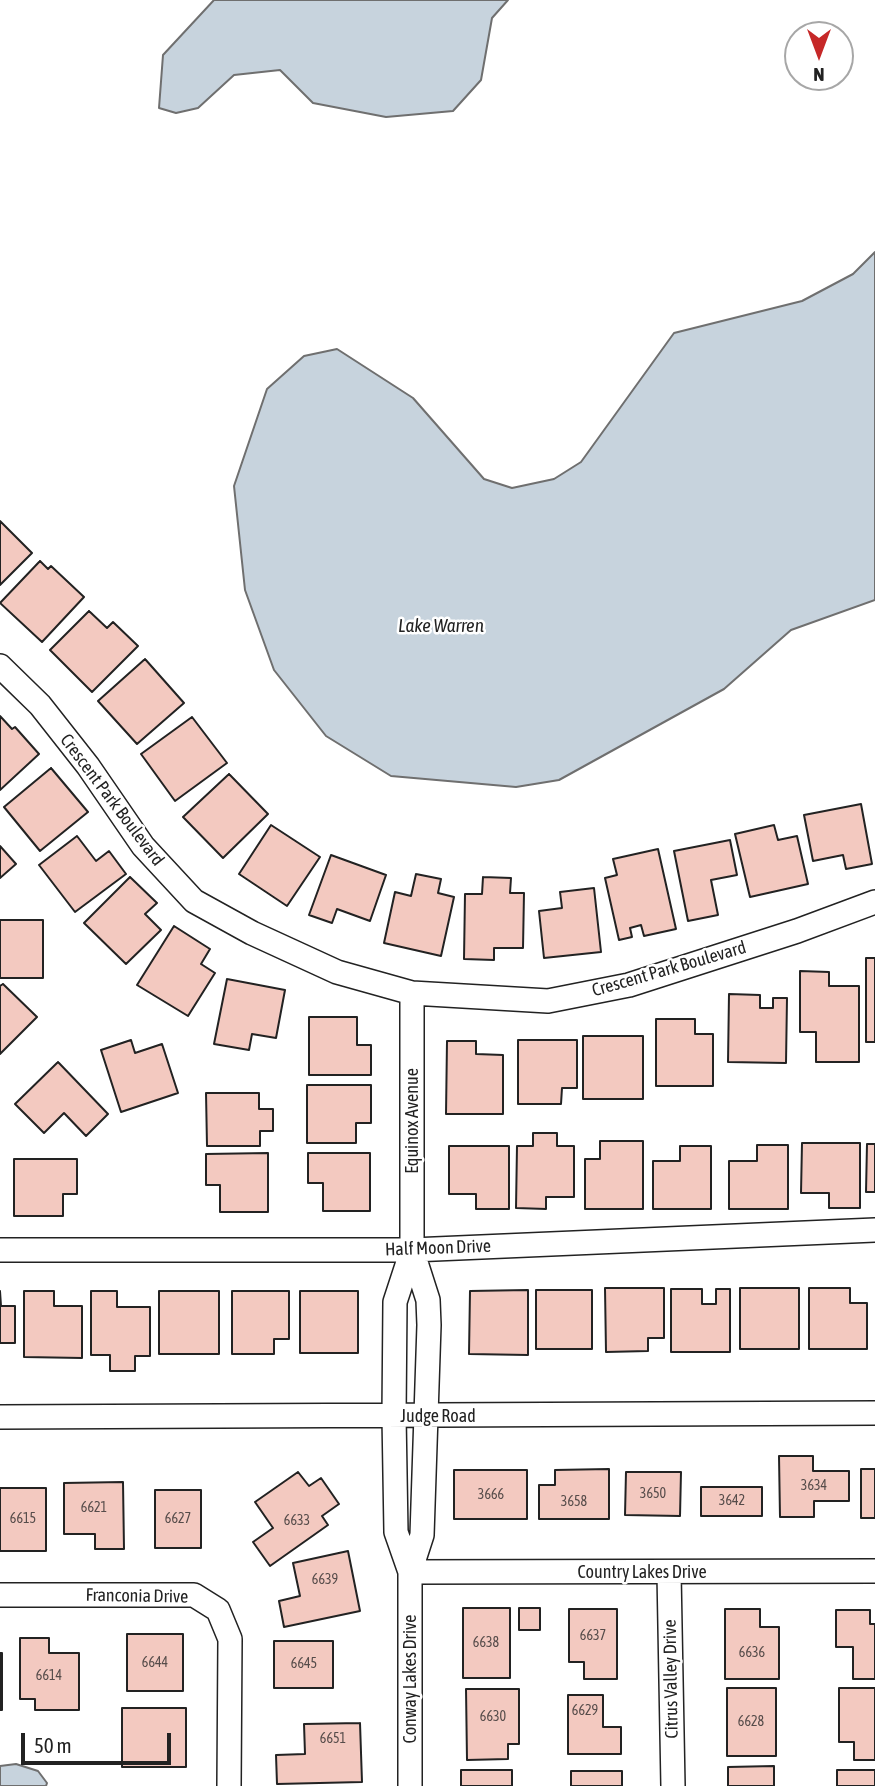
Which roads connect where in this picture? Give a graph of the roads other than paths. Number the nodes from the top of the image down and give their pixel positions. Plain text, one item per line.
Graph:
1 (0, 666) edge
2 (875, 902) edge
3 (412, 993) junction
4 (875, 1230) edge
5 (0, 1250) edge
6 (412, 1250) junction
7 (395, 1325) junction
8 (429, 1325) junction
9 (875, 1413) edge
10 (0, 1416) edge
11 (394, 1416) junction
12 (425, 1416) junction
13 (875, 1571) edge
14 (410, 1572) junction
15 (669, 1573) junction
16 (0, 1595) edge
17 (229, 1786) edge
18 (410, 1786) edge
19 (673, 1786) edge

1 - 3 street, Crescent Park Boulevard
2 - 3 street, Crescent Park Boulevard
3 - 6 street, Equinox Avenue
4 - 6 street, Half Moon Drive
5 - 6 street, Half Moon Drive
6 - 7 street, Equinox Avenue
6 - 8 street, Equinox Avenue
7 - 8 street
7 - 11 street, Equinox Avenue
8 - 12 street, Equinox Avenue
9 - 12 street, Judge Road
10 - 11 street, Judge Road
11 - 12 street, Judge Road
11 - 14 street, Conway Lakes Drive
12 - 14 street, Conway Lakes Drive
13 - 15 street, Country Lakes Drive
14 - 15 street, Country Lakes Drive
14 - 18 street, Conway Lakes Drive
15 - 19 street, Citrus Valley Drive
16 - 17 street, Franconia Drive

